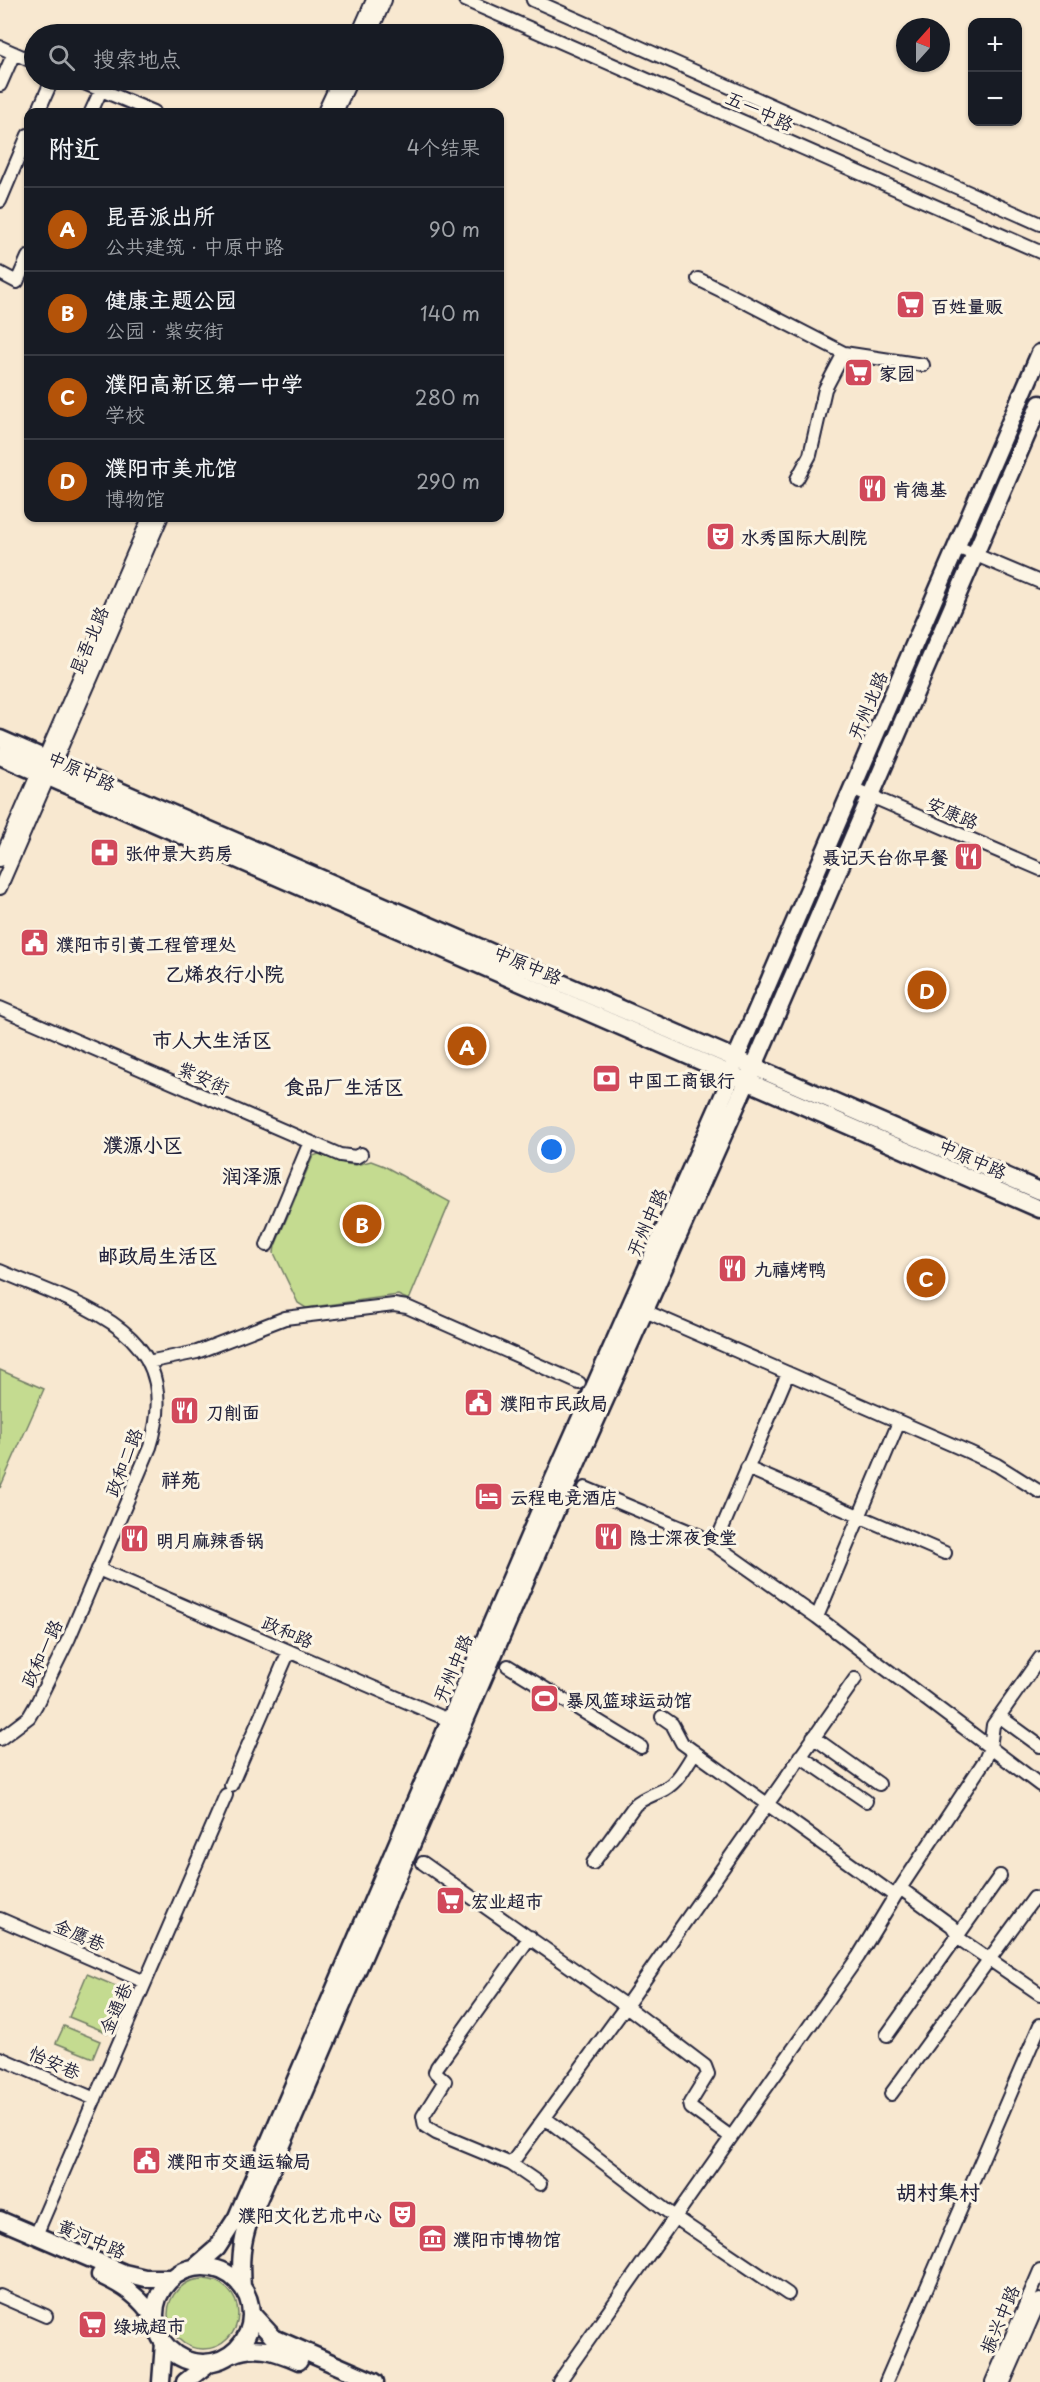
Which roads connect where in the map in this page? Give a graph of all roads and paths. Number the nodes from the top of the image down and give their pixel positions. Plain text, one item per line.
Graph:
1 (373, 0) edge
2 (385, 0) edge
3 (465, 0) edge
4 (533, 0) edge
5 (362, 24) edge
6 (374, 24) edge
7 (0, 47) edge
8 (14, 53) junction
9 (24, 58) edge
10 (0, 85) edge
11 (48, 90) edge
12 (101, 90) joint
13 (334, 90) edge
14 (346, 90) edge
15 (40, 108) edge
16 (93, 108) edge
17 (144, 108) edge
18 (326, 108) edge
19 (338, 108) edge
20 (24, 144) edge
21 (0, 201) edge
22 (1040, 224) edge
23 (1040, 252) edge
24 (24, 266) edge
25 (0, 273) edge
26 (698, 279) dead end
27 (844, 353) junction
28 (1040, 353) edge
29 (923, 365) dead end
30 (1040, 404) edge
31 (797, 479) dead end
32 (146, 522) edge
33 (158, 522) edge
34 (957, 547) junction
35 (975, 554) junction
36 (1040, 582) edge
37 (0, 739) edge
38 (0, 756) edge
39 (46, 767) junction
40 (852, 788) junction
41 (870, 796) junction
42 (0, 860) edge
43 (1040, 869) edge
44 (0, 888) edge
45 (0, 1008) edge
46 (733, 1065) junction
47 (751, 1073) junction
48 (310, 1143) junction
49 (361, 1154) dead end
50 (1040, 1191) edge
51 (1040, 1209) edge
52 (267, 1245) dead end
53 (0, 1271) edge
54 (645, 1311) junction
55 (148, 1362) junction
56 (788, 1373) junction
57 (579, 1383) dead end
58 (899, 1422) junction
59 (747, 1468) junction
60 (585, 1488) dead end
61 (1040, 1492) edge
62 (859, 1516) junction
63 (715, 1545) junction
64 (945, 1553) dead end
65 (98, 1569) junction
66 (816, 1617) junction
67 (289, 1651) junction
68 (1040, 1658) edge
69 (508, 1666) dead end
70 (855, 1679) dead end
71 (999, 1716) junction
72 (662, 1717) dead end
73 (457, 1724) junction
74 (813, 1737) junction
75 (0, 1739) edge
76 (1040, 1746) edge
77 (641, 1748) dead end
78 (990, 1748) junction
79 (694, 1752) junction
80 (800, 1756) junction
81 (879, 1784) dead end
82 (1040, 1785) edge
83 (866, 1802) dead end
84 (767, 1803) junction
85 (423, 1863) dead end
86 (593, 1863) dead end
87 (1000, 1876) dead end
88 (897, 1892) junction
89 (1034, 1898) dead end
90 (0, 1919) edge
91 (958, 1935) junction
92 (530, 1937) junction
93 (989, 1959) junction
94 (145, 1982) junction
95 (1040, 1994) edge
96 (626, 2006) junction
97 (1040, 2025) edge
98 (887, 2035) dead end
99 (0, 2058) edge
100 (891, 2094) dead end
101 (95, 2099) junction
102 (545, 2118) junction
103 (731, 2137) junction
104 (511, 2164) junction
105 (540, 2184) dead end
106 (676, 2218) junction
107 (0, 2220) edge
108 (0, 2232) edge
109 (36, 2235) junction
110 (194, 2268) junction
111 (1040, 2271) edge
112 (172, 2278) junction
113 (242, 2288) junction
114 (788, 2294) dead end
115 (0, 2296) edge
116 (1040, 2300) edge
117 (251, 2313) junction
118 (46, 2316) dead end
119 (155, 2320) junction
120 (164, 2343) junction
121 (231, 2354) junction
122 (209, 2363) junction
123 (161, 2382) edge
124 (185, 2382) edge
125 (346, 2382) edge
126 (375, 2382) edge
127 (560, 2382) edge
128 (886, 2382) edge
129 (992, 2382) edge
130 (1004, 2382) edge

1 - 5 street
2 - 6 street
3 - 23 street, 五一中路
4 - 22 street, 五一中路
7 - 8 street
8 - 9 street
8 - 10 street
11 - 15 street
12 - 16 street
12 - 17 street
13 - 18 street
14 - 19 street
20 - 21 street
24 - 25 street
26 - 27 street
27 - 29 street
27 - 31 street
28 - 34 main road, 开州北路
30 - 35 main road
32 - 39 street, 昆吾北路
33 - 39 street, 昆吾北路
34 - 35 street
34 - 40 main road, 开州北路
35 - 36 street
35 - 41 main road
37 - 39 main road, 中原中路
38 - 39 main road, 中原中路
39 - 42 street
39 - 44 street
39 - 46 main road, 中原中路
40 - 41 street, 安康路
40 - 46 main road, 开州北路
41 - 43 street, 安康路
41 - 47 main road
45 - 48 street, 紫安街
46 - 47 main road, 中原中路
46 - 73 main road, 开州中路
47 - 50 main road, 中原中路
47 - 51 main road, 中原中路
47 - 54 main road, 开州中路
48 - 49 street, 紫安街
48 - 52 street
53 - 55 street, 政和二路
54 - 56 street
54 - 73 main road, 开州中路
55 - 57 street
55 - 65 street, 政和二路
56 - 58 street
56 - 59 street
58 - 61 street
58 - 62 street
59 - 62 street
59 - 63 street
60 - 63 street
62 - 64 street
62 - 66 street
63 - 66 street
65 - 67 street, 政和路
65 - 75 street, 政和一路
66 - 78 street
67 - 73 street, 政和路
67 - 94 street, 金通巷
68 - 71 street
69 - 77 street
70 - 74 street
71 - 76 street
71 - 78 street
72 - 79 street
73 - 110 main road, 开州中路
73 - 113 main road, 开州中路
74 - 80 street
74 - 81 street
78 - 82 street
78 - 88 street
79 - 84 street
79 - 86 street
80 - 83 street
80 - 84 street
84 - 88 street
84 - 96 street
85 - 92 street
87 - 91 street
88 - 91 street
88 - 103 street
89 - 93 street
90 - 94 street, 金鹰巷
91 - 93 street
91 - 98 street
92 - 96 street
92 - 104 street
93 - 95 street
93 - 100 street
94 - 101 street, 金通巷
96 - 102 street
96 - 103 street
97 - 128 street
99 - 101 street, 怡安巷
101 - 109 street, 金通巷
102 - 104 street
102 - 106 street
103 - 106 street
104 - 105 street
106 - 114 street
106 - 127 street
107 - 109 main road, 黄河中路
108 - 119 main road, 黄河中路
109 - 112 main road, 黄河中路
110 - 112 main road
110 - 113 main road
111 - 129 street, 振兴中路
112 - 119 main road
113 - 117 main road
115 - 118 street
116 - 130 street, 振兴中路
117 - 121 main road
117 - 126 main road
119 - 120 main road
120 - 122 main road
120 - 123 main road
121 - 122 main road
121 - 125 main road
122 - 124 main road

